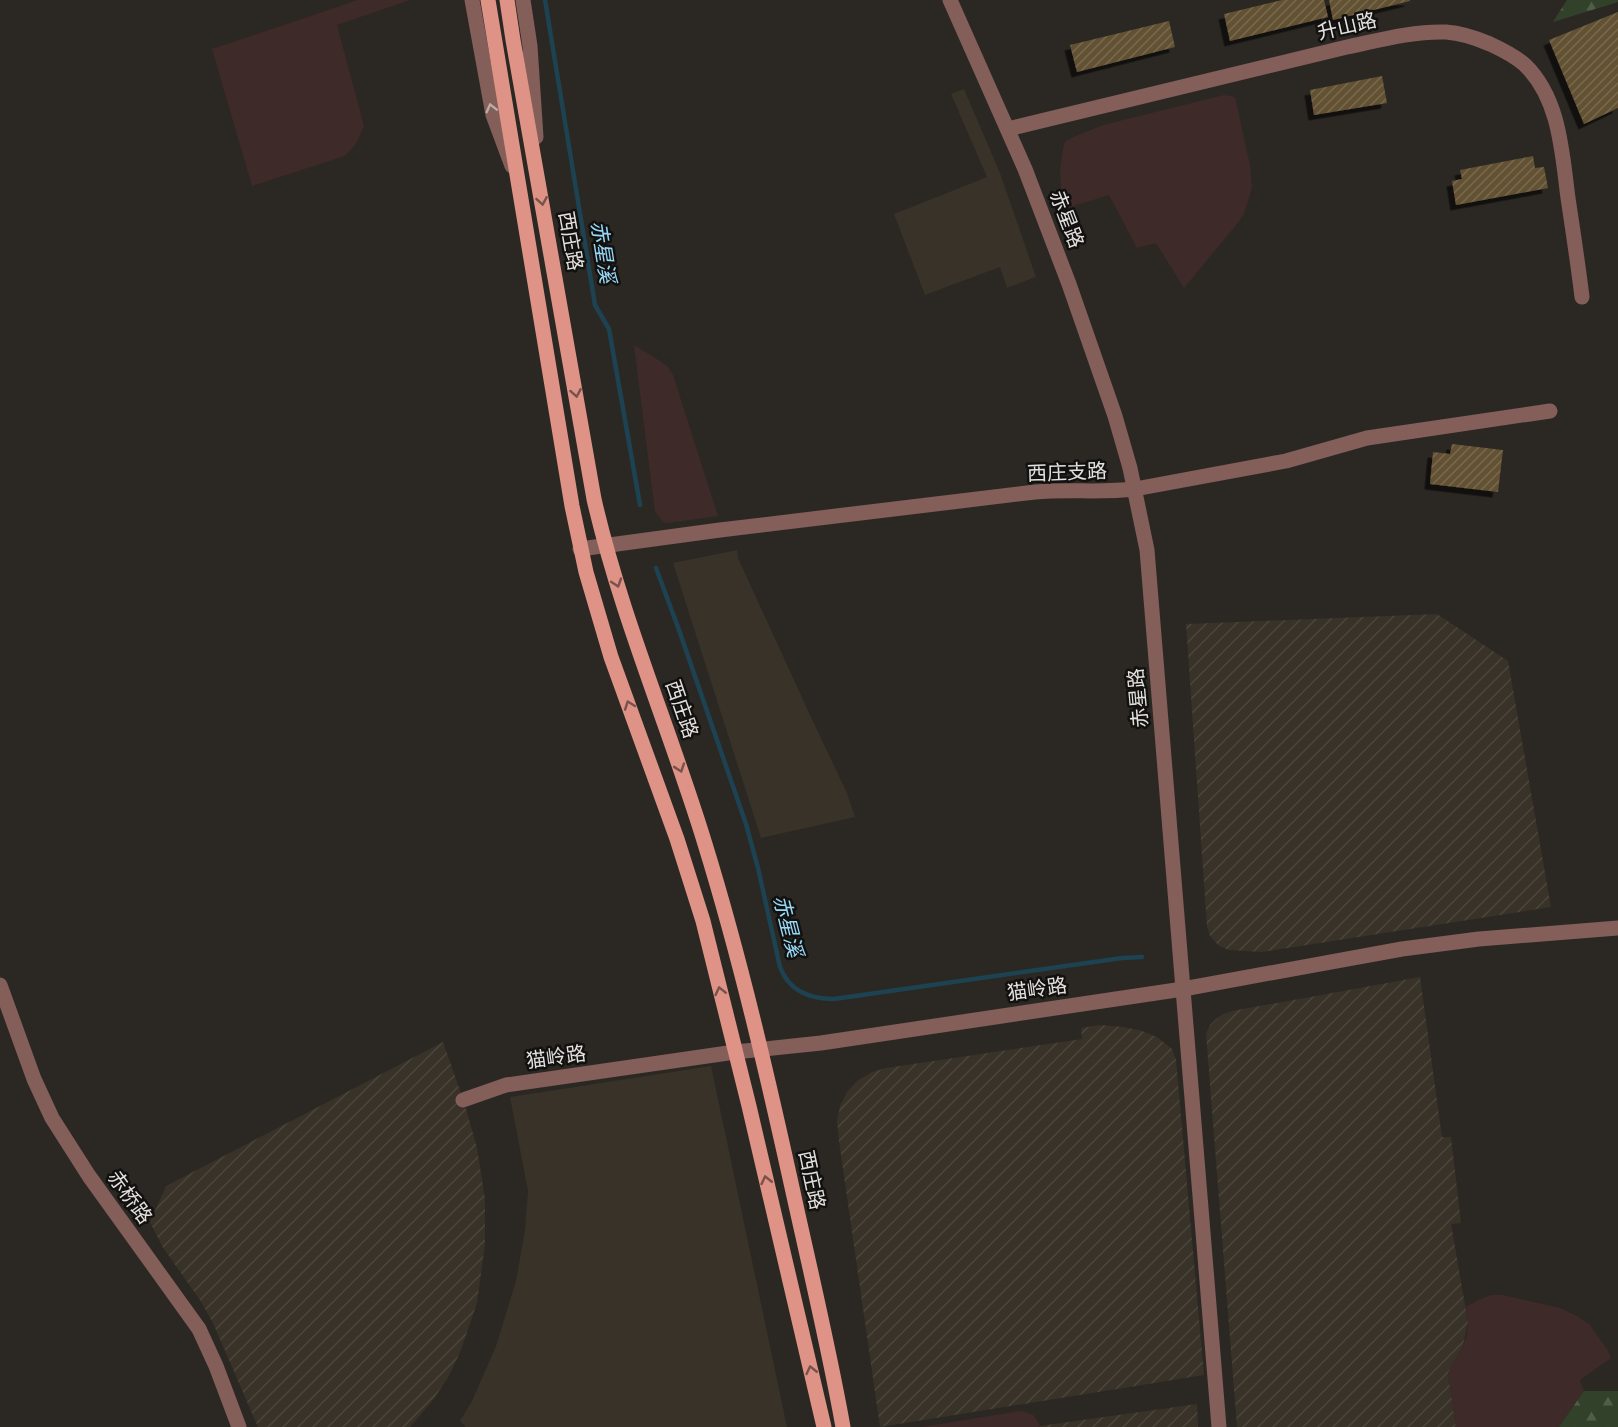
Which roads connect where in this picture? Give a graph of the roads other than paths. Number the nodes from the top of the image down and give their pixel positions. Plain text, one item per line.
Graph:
1 (472, 0) edge
2 (488, 0) edge
3 (507, 0) edge
4 (523, 0) edge
5 (950, 0) edge
6 (1008, 129) junction
7 (538, 177) junction
8 (518, 182) junction
9 (1582, 297) dead end
10 (1550, 411) dead end
11 (1135, 489) junction
12 (605, 546) junction
13 (580, 549) junction
14 (1618, 927) edge
15 (0, 985) edge
16 (1183, 989) junction
17 (761, 1049) junction
18 (735, 1052) junction
19 (464, 1100) dead end
20 (239, 1427) edge
21 (824, 1427) edge
22 (843, 1427) edge
23 (1219, 1427) edge

8 -> 1 street
2 - 8 main road
3 - 7 main road, 西庄路
4 - 7 street
5 - 6 street, 赤星路
6 - 9 street, 升山路
6 - 11 street, 赤星路
7 -> 12 main road, 西庄路
8 - 13 main road
10 - 11 street, 西庄支路
11 - 12 street, 西庄支路
11 - 16 street, 赤星路
12 - 13 street, 西庄支路
12 -> 17 main road, 西庄路
18 -> 13 main road
14 - 16 street
15 - 20 street, 赤桥路
16 - 17 street, 猫岭路
16 - 23 street
17 - 18 street, 猫岭路
17 - 22 main road, 西庄路
18 - 19 street, 猫岭路
21 -> 18 main road

